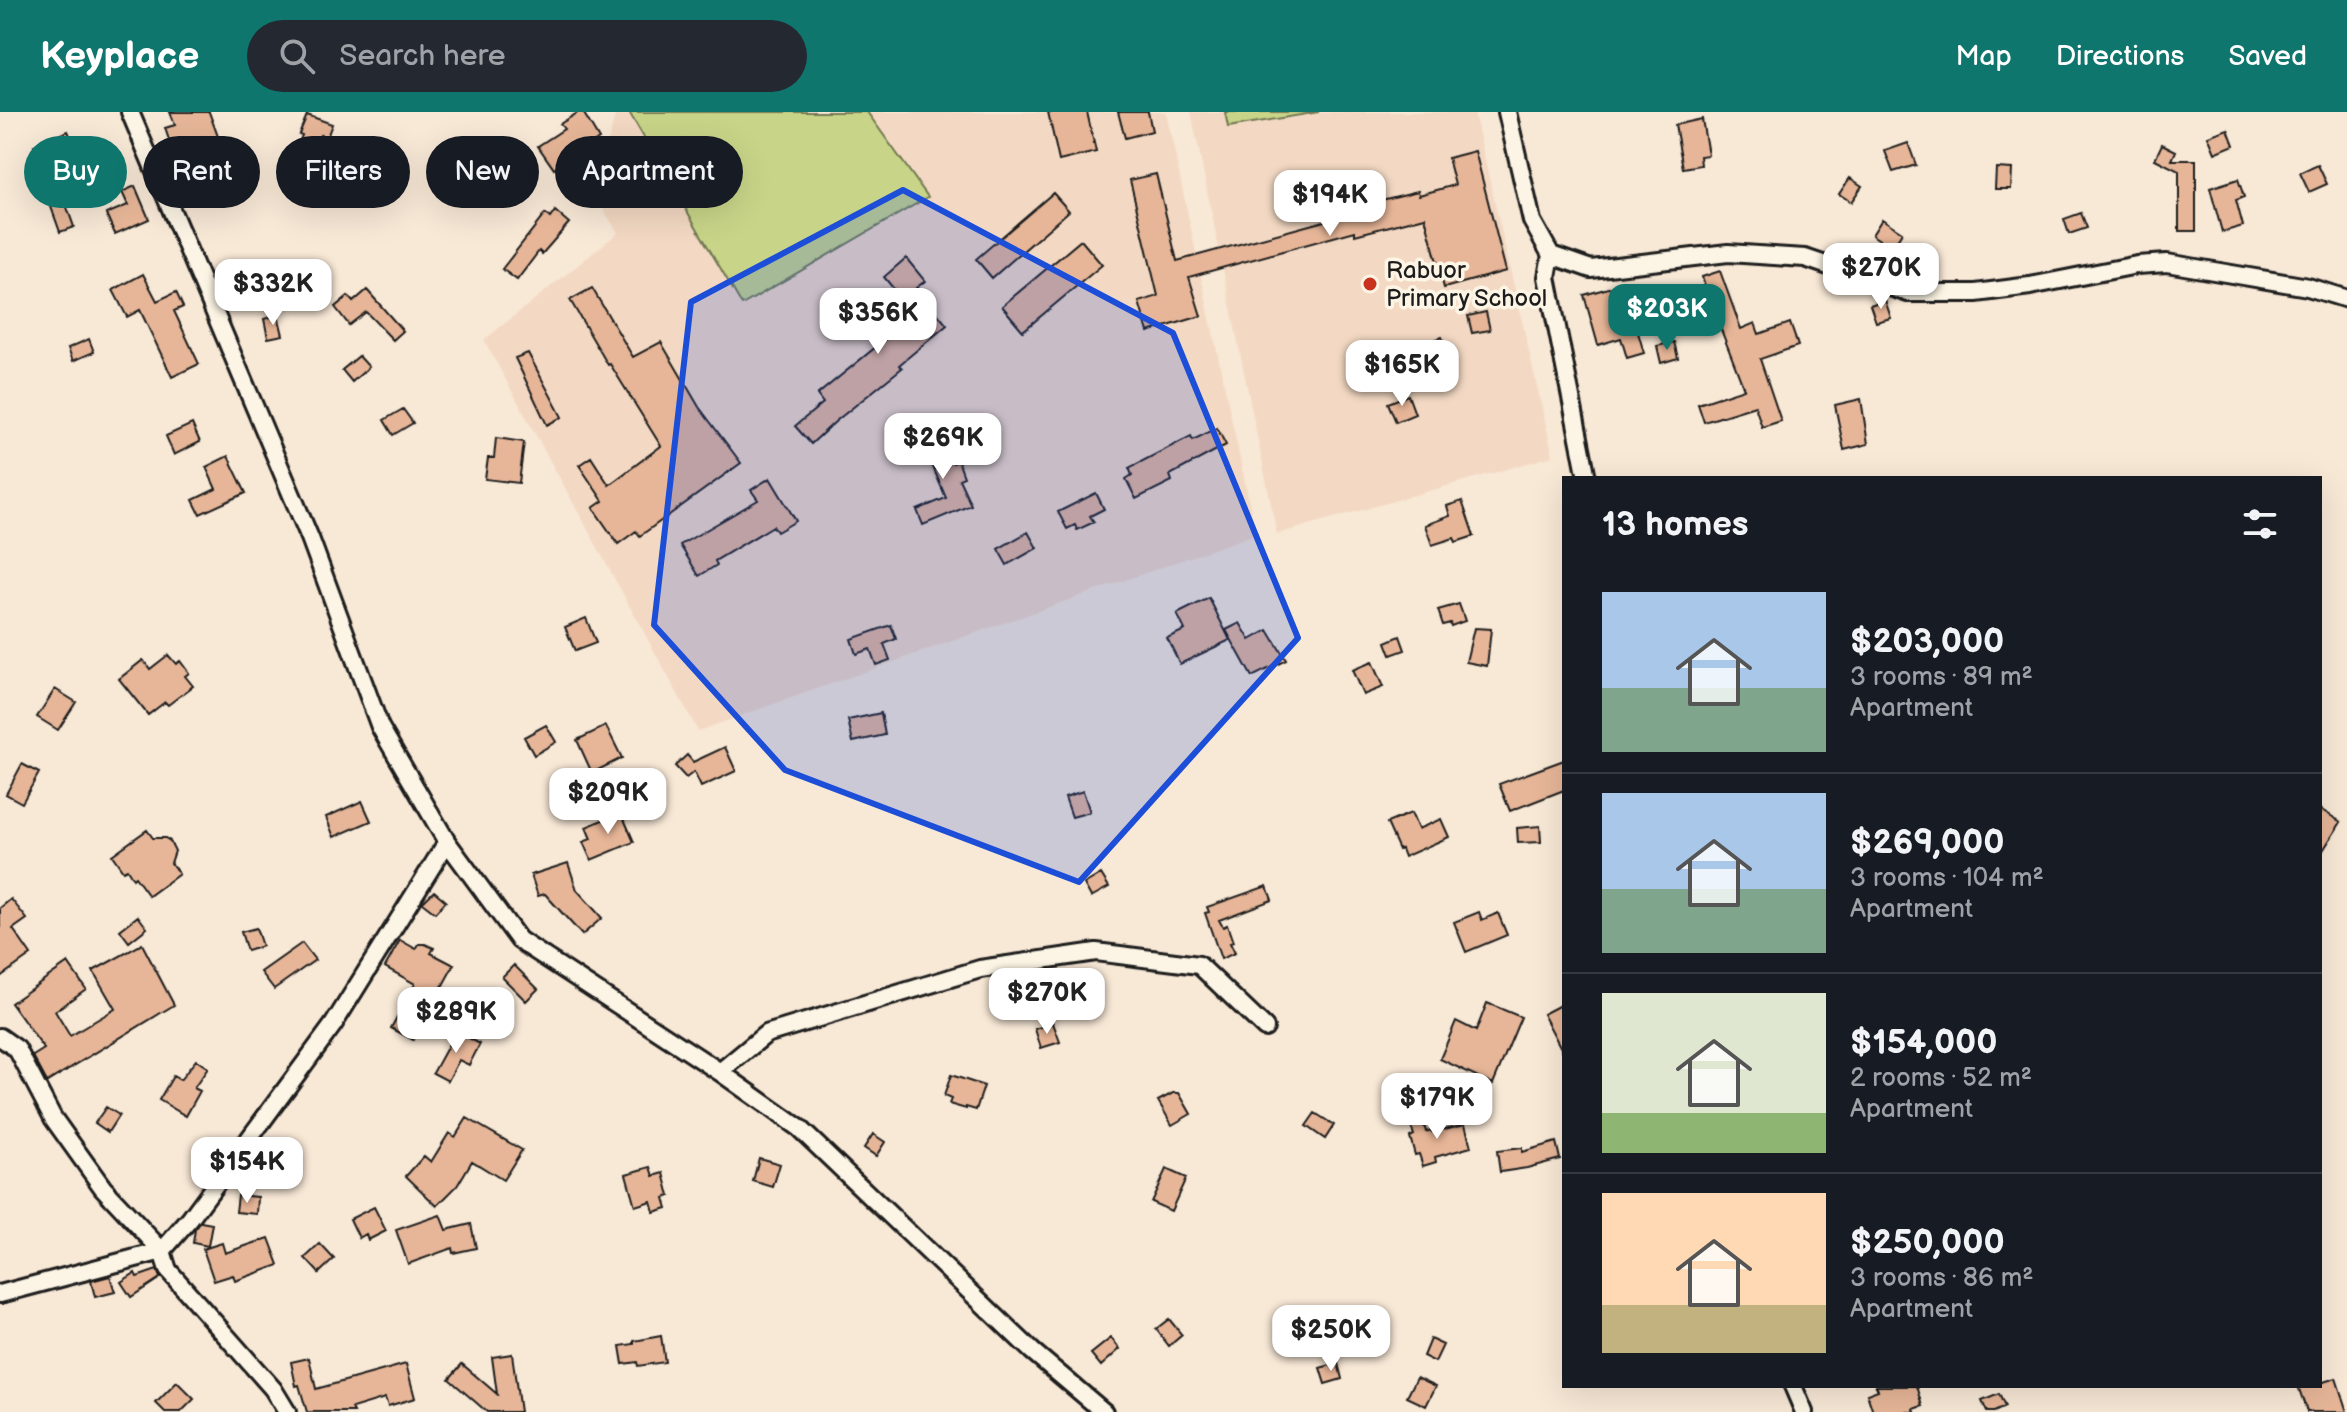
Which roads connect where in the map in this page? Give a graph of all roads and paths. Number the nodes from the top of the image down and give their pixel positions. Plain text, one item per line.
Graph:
1 (130, 112) edge
2 (1507, 112) edge
3 (1551, 255) junction
4 (2347, 299) edge
5 (1587, 476) edge
6 (447, 842) junction
7 (1265, 1028) dead end
8 (0, 1037) edge
9 (720, 1072) junction
10 (162, 1251) junction
11 (0, 1294) edge
12 (1794, 1388) edge
13 (287, 1412) edge
14 (1104, 1412) edge
15 (1804, 1412) edge

1 - 6 street
2 - 3 street
3 - 4 street
3 - 5 street
6 - 9 street
6 - 10 street
7 - 9 street
8 - 10 street
9 - 14 street
10 - 11 street
10 - 13 street
12 - 15 street

